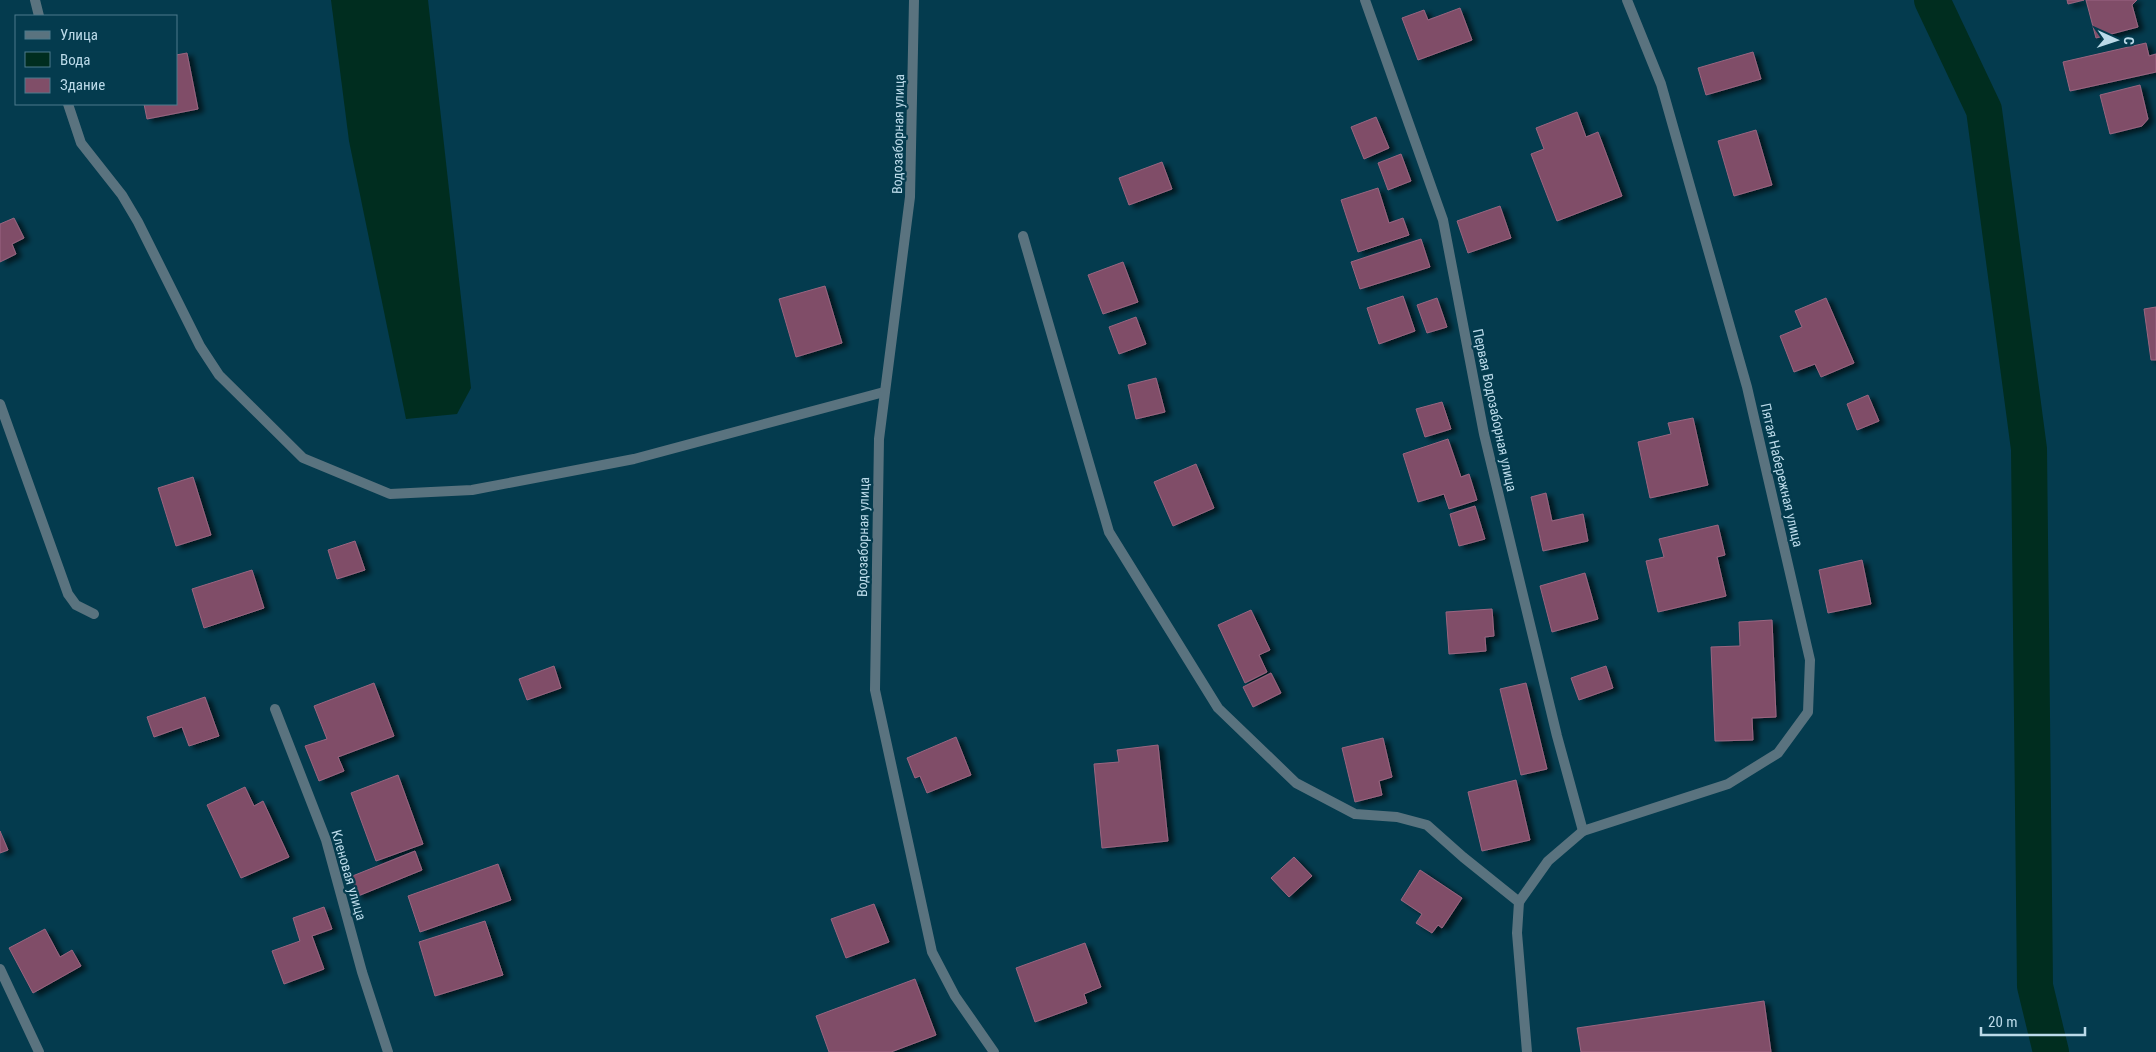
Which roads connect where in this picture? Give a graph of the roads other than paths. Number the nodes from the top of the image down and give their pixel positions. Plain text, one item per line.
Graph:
1 (35, 0) edge
2 (914, 0) edge
3 (1365, 0) edge
4 (1627, 0) edge
5 (39, 15) edge
6 (68, 105) edge
7 (1023, 236) dead end
8 (884, 392) junction
9 (0, 404) edge
10 (94, 614) dead end
11 (275, 709) dead end
12 (1583, 831) junction
13 (1518, 902) junction
14 (0, 969) edge
15 (39, 1052) edge
16 (388, 1052) edge
17 (994, 1052) edge
18 (1527, 1052) edge

1 - 5 street
2 - 8 street, Водозаборная улица
3 - 12 street, Первая Водозаборная улица
4 - 12 street, Пятая Набережная улица
6 - 8 street
7 - 13 street
8 - 17 street, Водозаборная улица
9 - 10 street
11 - 16 street, Кленовая улица
12 - 13 street
13 - 18 street
14 - 15 street

